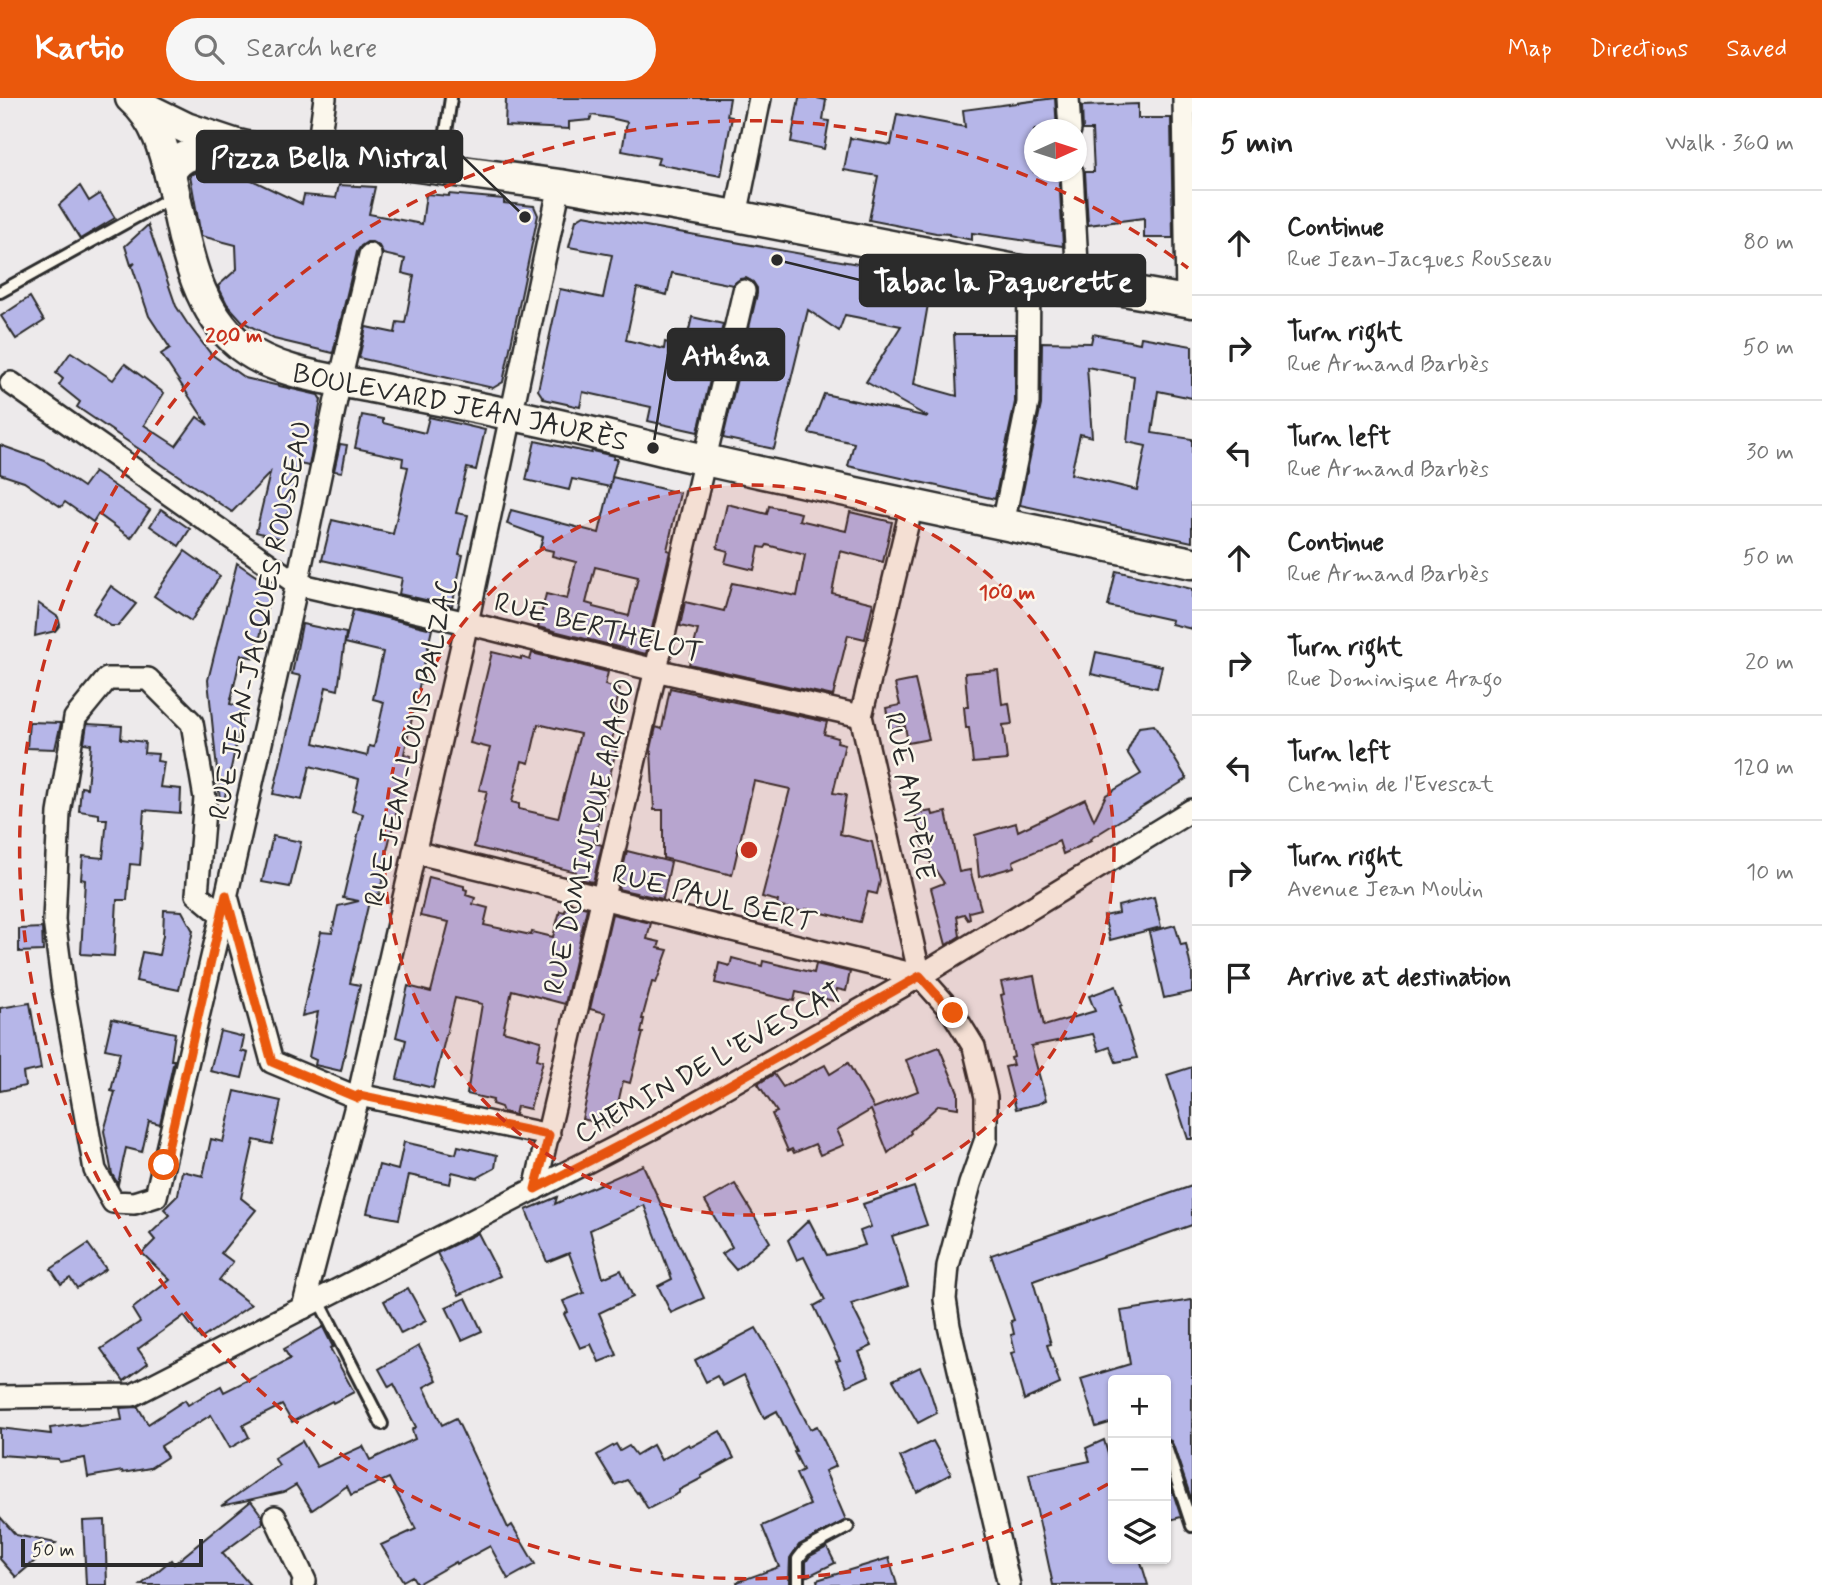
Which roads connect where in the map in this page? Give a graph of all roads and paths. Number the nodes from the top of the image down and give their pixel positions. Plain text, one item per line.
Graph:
1 (325, 98) edge
2 (450, 98) edge
3 (760, 98) edge
4 (1068, 98) edge
5 (1184, 98) edge
6 (135, 101) edge
7 (1069, 119) edge
8 (264, 151) junction
9 (317, 156) junction
10 (441, 169) junction
11 (1073, 182) edge
12 (172, 185) junction
13 (560, 185) junction
14 (736, 216) junction
15 (370, 255) dead end
16 (1029, 272) junction
17 (1078, 282) junction
18 (744, 291) dead end
19 (0, 292) edge
20 (1189, 301) edge
21 (340, 381) junction
22 (11, 383) dead end
23 (511, 414) junction
24 (704, 459) junction
25 (912, 505) junction
26 (1003, 524) junction
27 (1192, 563) edge
28 (297, 584) junction
29 (467, 623) junction
30 (655, 670) junction
31 (861, 716) junction
32 (1192, 810) edge
33 (414, 852) junction
34 (601, 899) junction
35 (224, 905) junction
36 (920, 976) junction
37 (358, 1097) junction
38 (549, 1135) junction
39 (535, 1189) junction
40 (311, 1305) junction
41 (0, 1397) edge
42 (382, 1424) dead end
43 (1171, 1462) edge
44 (275, 1517) dead end
45 (1192, 1526) edge
46 (848, 1527) dead end
47 (303, 1585) edge
48 (798, 1585) edge
49 (1009, 1585) edge

1 - 9 street
2 - 10 lane
3 - 14 street
4 - 7 street
5 - 20 street
6 - 8 main road
6 - 12 main road, BOULEVARD JEAN JAURÈS
8 - 9 main road
8 - 12 main road
9 - 10 main road
10 - 13 main road
11 - 17 street
12 - 19 lane
12 - 21 main road, BOULEVARD JEAN JAURÈS
13 - 14 main road
13 - 23 street, RUE JEAN-LOUIS BALZAC
14 - 16 main road
15 - 21 street, RUE JEAN-JACQUES ROUSSEAU
16 - 17 main road
16 - 26 street
17 - 20 main road
18 - 24 street, RUE DOMINIQUE ARAGO
21 - 23 main road, BOULEVARD JEAN JAURÈS
21 - 28 street, RUE JEAN-JACQUES ROUSSEAU
22 - 28 street, RUE BERTHELOT
23 - 24 main road, BOULEVARD JEAN JAURÈS
23 - 29 street, RUE JEAN-LOUIS BALZAC
24 - 25 main road, BOULEVARD JEAN JAURÈS
24 - 30 street, RUE DOMINIQUE ARAGO
25 - 26 main road, BOULEVARD JEAN JAURÈS
25 - 31 street, RUE AMPÈRE
26 - 27 main road, BOULEVARD JEAN JAURÈS
28 - 29 street, RUE BERTHELOT
28 - 35 street, RUE JEAN-JACQUES ROUSSEAU
29 - 30 street, RUE BERTHELOT
29 - 33 street, RUE JEAN-LOUIS BALZAC
30 - 31 street, RUE BERTHELOT
30 - 34 street, RUE DOMINIQUE ARAGO
31 - 36 street, RUE AMPÈRE
32 - 36 street, CHEMIN DE L'EVESCAT
33 - 34 street, RUE PAUL BERT
33 - 37 street, RUE JEAN-LOUIS BALZAC
34 - 36 street, RUE PAUL BERT
34 - 38 street, RUE DOMINIQUE ARAGO
35 - 35 street, RUE JEAN-JACQUES ROUSSEAU
35 - 37 street
36 - 39 street, CHEMIN DE L'EVESCAT
36 - 49 street
37 - 38 street
37 - 40 street, RUE JEAN-LOUIS BALZAC
38 - 39 street, RUE DOMINIQUE ARAGO
39 - 40 street, CHEMIN DE L'EVESCAT
40 - 41 street, CHEMIN DE L'EVESCAT
40 - 42 lane
43 - 45 lane
44 - 47 street
46 - 48 lane

